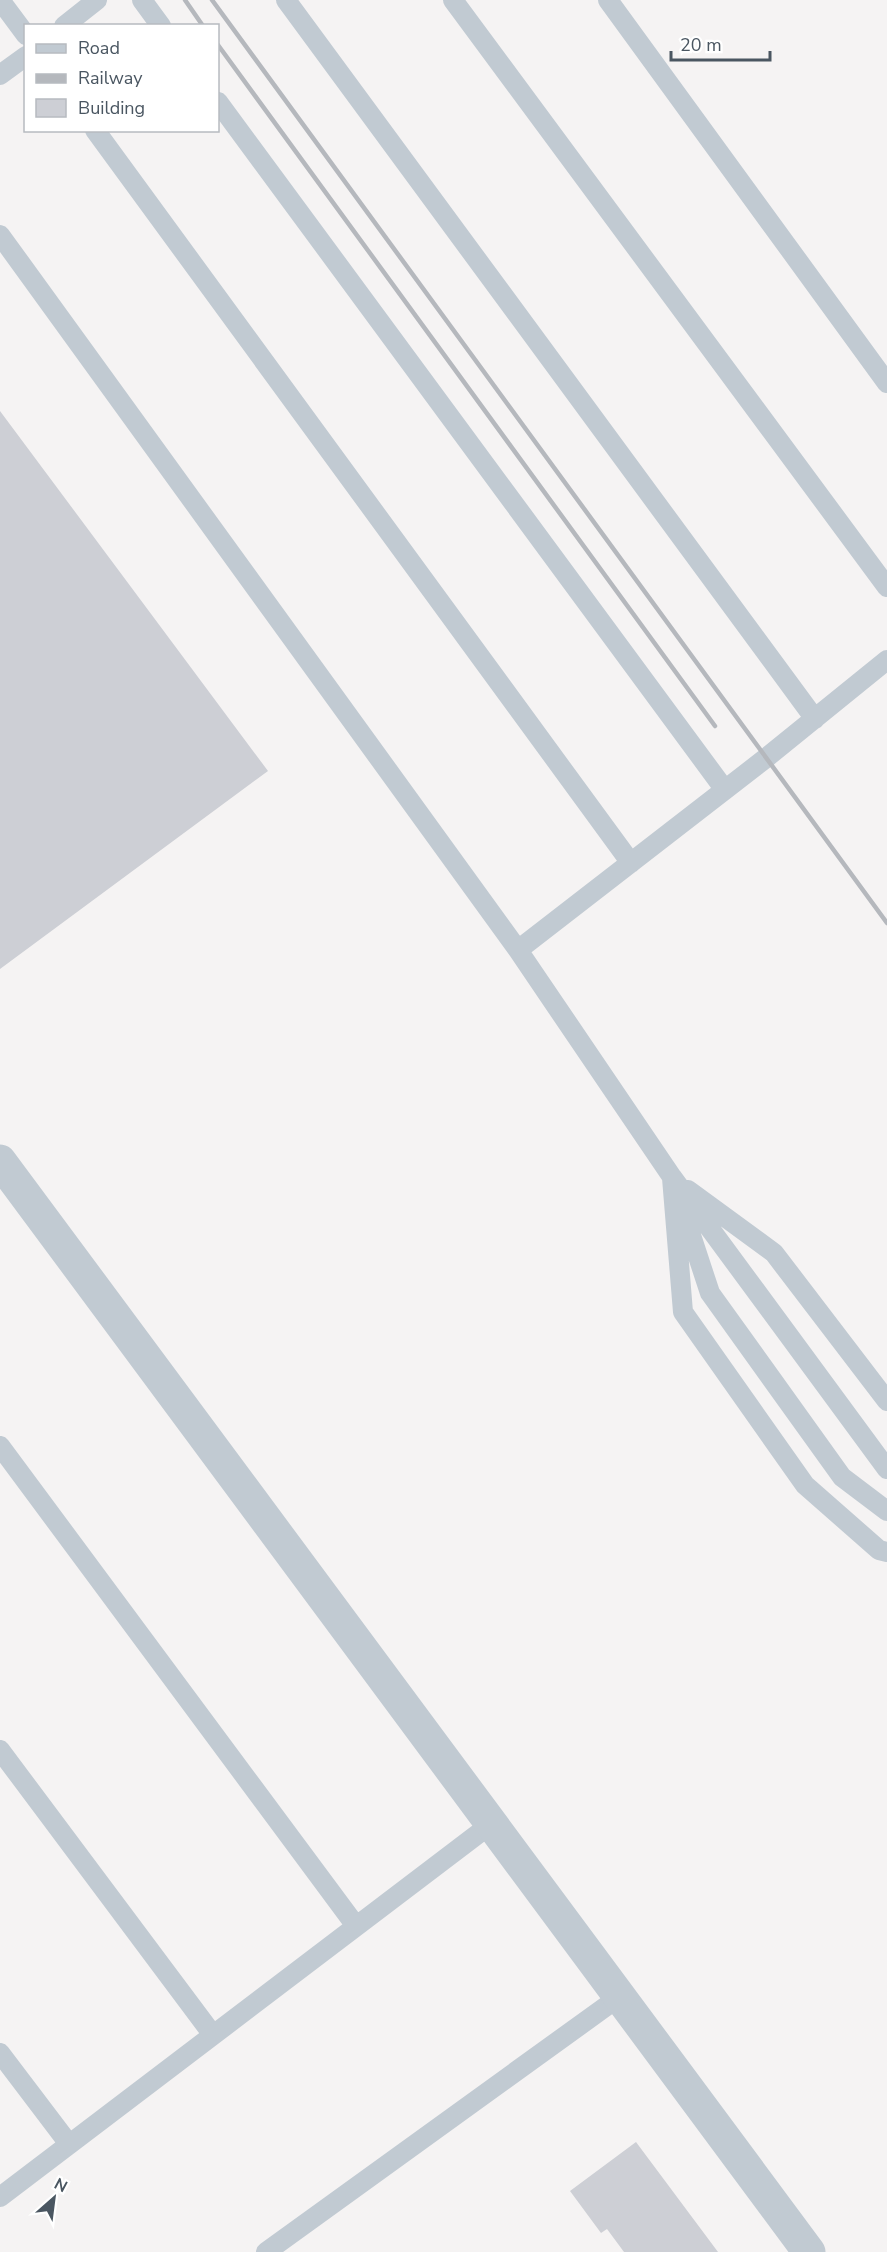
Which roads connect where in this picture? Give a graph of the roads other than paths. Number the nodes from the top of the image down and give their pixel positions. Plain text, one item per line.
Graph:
1 (0, 0) edge
2 (97, 0) edge
3 (142, 0) edge
4 (286, 0) edge
5 (453, 0) edge
6 (608, 0) edge
7 (67, 24) edge
8 (160, 24) edge
9 (24, 32) edge
10 (24, 57) edge
11 (0, 75) edge
12 (219, 103) edge
13 (96, 132) edge
14 (0, 235) edge
15 (887, 383) edge
16 (887, 587) edge
17 (887, 660) edge
18 (815, 719) junction
19 (725, 790) junction
20 (631, 862) junction
21 (518, 950) junction
22 (0, 1161) edge
23 (672, 1177) junction
24 (887, 1401) edge
25 (0, 1446) edge
26 (887, 1469) edge
27 (887, 1511) edge
28 (887, 1552) edge
29 (0, 1750) edge
30 (491, 1824) junction
31 (356, 1926) junction
32 (619, 1997) junction
33 (213, 2035) junction
34 (0, 2053) edge
35 (69, 2144) junction
36 (0, 2197) edge
37 (266, 2252) edge
38 (808, 2252) edge

1 - 9 lane
2 - 7 lane
3 - 8 lane
4 - 18 lane
5 - 16 lane
6 - 15 lane
10 - 11 lane
12 - 19 lane
13 - 20 lane
14 - 21 lane
17 - 18 lane
18 - 19 lane
19 - 20 lane
20 - 21 lane
21 - 23 lane
22 - 30 street
23 - 24 lane
23 - 26 lane
23 - 27 lane
23 - 28 lane
25 - 31 lane
29 - 33 lane
30 - 31 lane
30 - 32 street
31 - 33 lane
32 - 37 lane
32 - 38 street
33 - 35 lane
34 - 35 lane
35 - 36 lane

